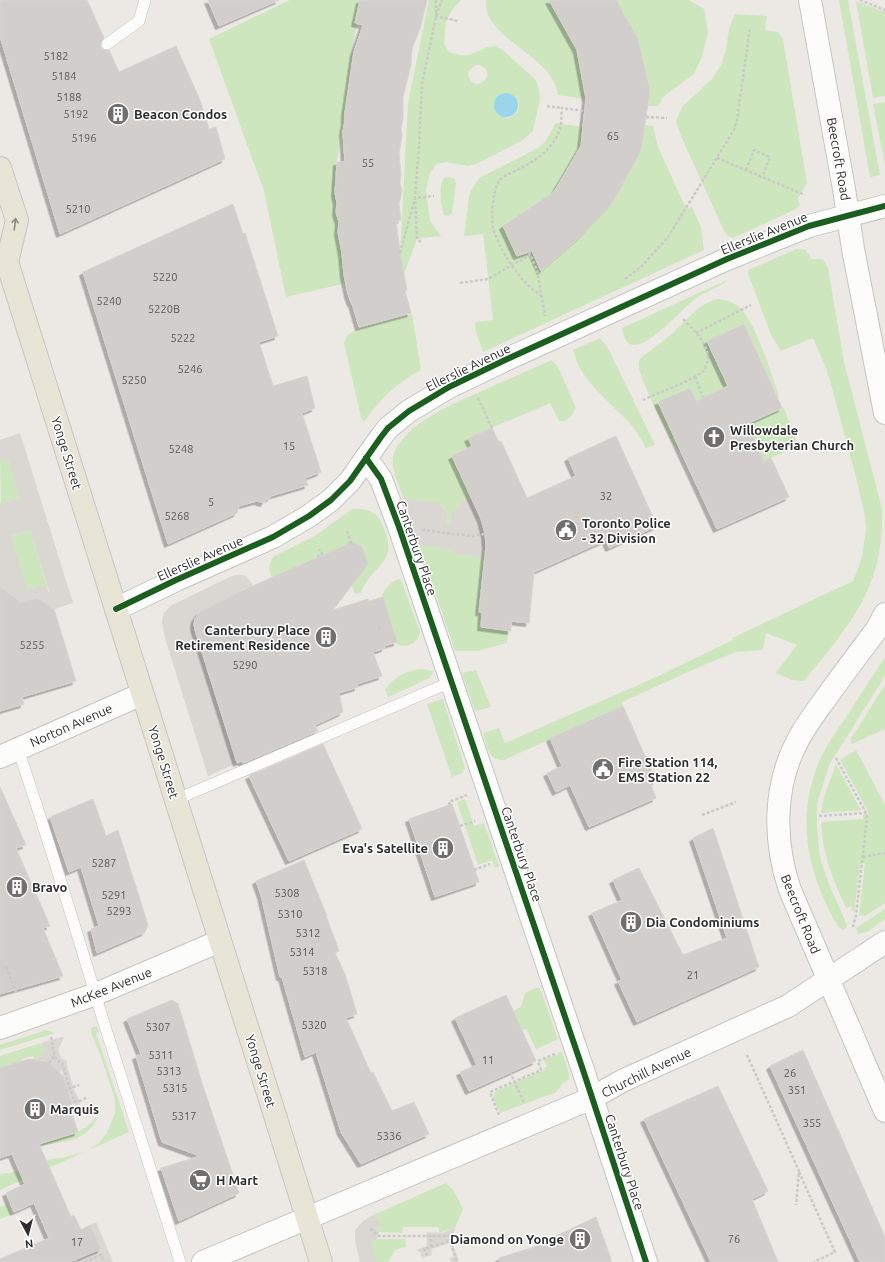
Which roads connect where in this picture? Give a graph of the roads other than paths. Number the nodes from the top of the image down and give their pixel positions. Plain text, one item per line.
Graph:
1 (145, 0) edge
2 (810, 0) edge
3 (107, 44) dead end
4 (0, 168) edge
5 (885, 206) edge
6 (848, 215) junction
7 (2, 260) edge
8 (885, 413) edge
9 (366, 458) junction
10 (116, 609) junction
11 (885, 614) edge
12 (451, 682) junction
13 (142, 694) junction
14 (9, 753) edge
15 (176, 800) junction
16 (220, 941) junction
17 (885, 942) edge
18 (829, 979) junction
19 (96, 994) junction
20 (0, 1028) edge
21 (592, 1098) junction
22 (885, 1111) edge
23 (307, 1217) junction
24 (180, 1262) edge
25 (203, 1262) edge
26 (321, 1262) edge
27 (646, 1262) edge

1 - 3 lane
2 - 6 street, Beecroft Road
7 -> 4 main road, Yonge Street
5 - 6 street, Ellerslie Avenue
6 - 8 street, Beecroft Road
6 - 9 street, Ellerslie Avenue
7 - 10 main road, Yonge Street
9 - 10 street, Ellerslie Avenue
9 - 12 street, Canterbury Place
10 - 13 main road, Yonge Street
11 - 18 street, Beecroft Road
12 - 15 lane
12 - 21 street, Canterbury Place
13 - 14 street, Norton Avenue
13 - 15 main road, Yonge Street
14 - 19 lane
15 - 16 main road, Yonge Street
16 - 19 street, McKee Avenue
16 - 23 main road, Yonge Street
17 - 18 street, Churchill Avenue
18 - 21 street, Churchill Avenue
18 - 22 street, Beecroft Road
19 - 20 street, McKee Avenue
19 - 24 lane
21 - 23 street, Churchill Avenue
21 - 27 street, Canterbury Place
23 - 25 street, Churchill Avenue
23 - 26 main road, Yonge Street

